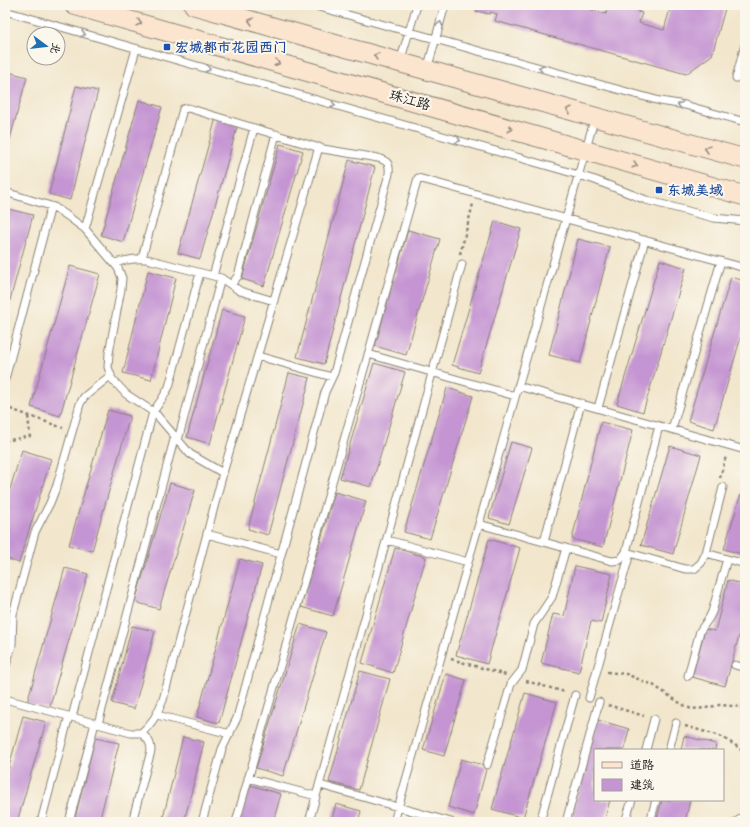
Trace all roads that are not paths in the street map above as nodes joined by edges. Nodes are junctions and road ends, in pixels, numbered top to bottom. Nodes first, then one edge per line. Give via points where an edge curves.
1 (74, 5) edge
2 (194, 5) edge
3 (312, 5) edge
4 (416, 5) edge
5 (445, 5) edge
6 (5, 11) edge
7 (409, 32) junction
8 (436, 39) junction
9 (745, 45) edge
10 (136, 49) junction
11 (400, 63) junction
12 (427, 70) junction
13 (736, 78) dead end
14 (595, 117) junction
15 (745, 122) edge
16 (254, 128) junction
17 (276, 134) junction
18 (319, 148) junction
19 (585, 150) junction
20 (745, 159) edge
21 (578, 175) junction
22 (5, 192) edge
23 (745, 196) edge
24 (51, 206) junction
25 (566, 219) junction
26 (745, 221) edge
27 (85, 229) junction
28 (645, 240) junction
29 (142, 258) junction
30 (722, 261) junction
31 (114, 263) junction
32 (462, 264) road end
33 (745, 268) edge
34 (200, 273) junction
35 (213, 276) junction
36 (221, 278) junction
37 (231, 285) junction
38 (274, 301) junction
39 (368, 354) junction
40 (258, 356) junction
41 (432, 373) junction
42 (111, 375) junction
43 (332, 377) junction
44 (5, 379) edge
45 (518, 386) junction
46 (515, 396) junction
47 (581, 404) junction
48 (598, 408) junction
49 (153, 412) junction
50 (659, 426) junction
51 (672, 429) junction
52 (176, 438) junction
53 (745, 450) edge
54 (223, 473) junction
55 (723, 487) road end
56 (479, 524) junction
57 (207, 534) junction
58 (387, 540) junction
59 (544, 542) junction
60 (566, 548) junction
61 (628, 553) junction
62 (706, 553) junction
63 (281, 554) junction
64 (728, 559) junction
65 (468, 562) junction
66 (745, 564) edge
67 (735, 665) dead end
68 (745, 668) edge
69 (5, 669) edge
70 (688, 676) dead end
71 (575, 695) dead end
72 (589, 698) dead end
73 (5, 699) edge
74 (599, 702) dead end
75 (157, 715) junction
76 (71, 717) junction
77 (654, 719) dead end
78 (97, 723) junction
79 (676, 723) dead end
80 (141, 733) junction
81 (230, 734) junction
82 (646, 749) edge
83 (669, 749) edge
84 (487, 764) dead end
85 (248, 778) junction
86 (320, 784) junction
87 (316, 796) junction
88 (632, 801) edge
89 (656, 801) edge
90 (398, 807) junction
91 (745, 816) edge
92 (41, 822) edge
93 (69, 822) edge
94 (132, 822) edge
95 (202, 822) edge
96 (236, 822) edge
97 (309, 822) edge
98 (394, 822) edge
99 (451, 822) edge
100 (540, 822) edge
101 (566, 822) edge
102 (626, 822) edge
103 (650, 822) edge
104 (736, 822) edge

1 -> 19 street, 珠江路
11 -> 2 street
3 - 7 lane
4 - 7 lane
8 -> 5 lane
6 -> 10 lane
7 - 8 lane
7 - 11 lane
8 - 12 lane
15 -> 8 lane
9 - 13 lane
10 -> 21 lane
10 - 27 lane
11 - 12 street
14 -> 12 street
14 - 19 lane
20 -> 14 street
16 - 17 lane
16 - 29 lane via 188,108 183,109
16 - 35 lane
17 - 18 lane
17 - 37 lane via 238,276
18 - 38 lane
18 - 43 lane via 385,160 390,169
19 - 21 lane
19 -> 23 street, 珠江路
21 - 25 lane
21 - 26 lane via 646,200 714,218
22 - 24 lane
24 - 27 lane
24 - 44 lane
25 - 28 lane
25 - 39 lane via 418,178
25 - 45 lane
27 - 31 lane
28 - 30 lane
28 - 48 lane
29 - 31 lane
29 - 34 lane
30 - 33 lane
30 - 51 lane
31 - 42 lane via 122,278 108,353
32 - 41 lane
34 - 35 lane
34 - 49 lane via 169,387
35 - 36 lane
36 - 37 lane
36 - 52 lane
37 - 38 lane via 240,291
38 - 40 lane
39 - 41 lane
39 - 85 lane
40 - 43 lane
40 - 54 lane
41 - 46 lane
41 - 58 lane
42 - 49 lane via 126,394
42 - 69 lane via 84,397 80,404 57,485 35,532 13,614 12,645
43 - 63 lane via 325,392
45 - 46 lane
45 - 47 lane
46 - 56 lane
47 - 48 lane
47 - 59 lane
48 - 50 lane
49 - 52 lane
49 - 76 lane
50 - 51 lane
50 - 61 lane
51 - 53 lane
52 - 54 lane via 190,454
52 - 78 lane
54 - 57 lane
55 - 62 lane
56 - 59 lane
56 - 65 lane
57 - 63 lane
57 - 75 lane
58 - 65 lane
58 - 86 lane
59 - 60 lane
60 - 61 lane via 612,561 620,560
60 - 84 lane via 552,597 534,624 522,670 510,684
61 - 62 lane via 694,569
61 - 72 lane
62 - 64 lane
63 - 81 lane via 237,718
64 - 66 lane
64 - 70 lane via 712,612 700,631
65 - 90 lane
67 - 68 lane
71 - 100 lane
73 - 76 lane
74 - 101 lane
75 - 80 lane via 150,726
75 - 81 lane
76 - 78 lane
76 - 92 lane
77 - 82 lane
78 - 80 lane via 131,733
78 - 93 lane
79 - 83 lane
80 - 94 lane via 149,740 151,751
81 - 95 lane via 222,750
85 - 87 lane
85 - 96 lane
86 - 87 lane
86 - 90 lane
87 - 97 lane
88 - 102 lane
89 - 103 lane
90 - 98 lane
90 - 99 lane
91 - 104 lane

